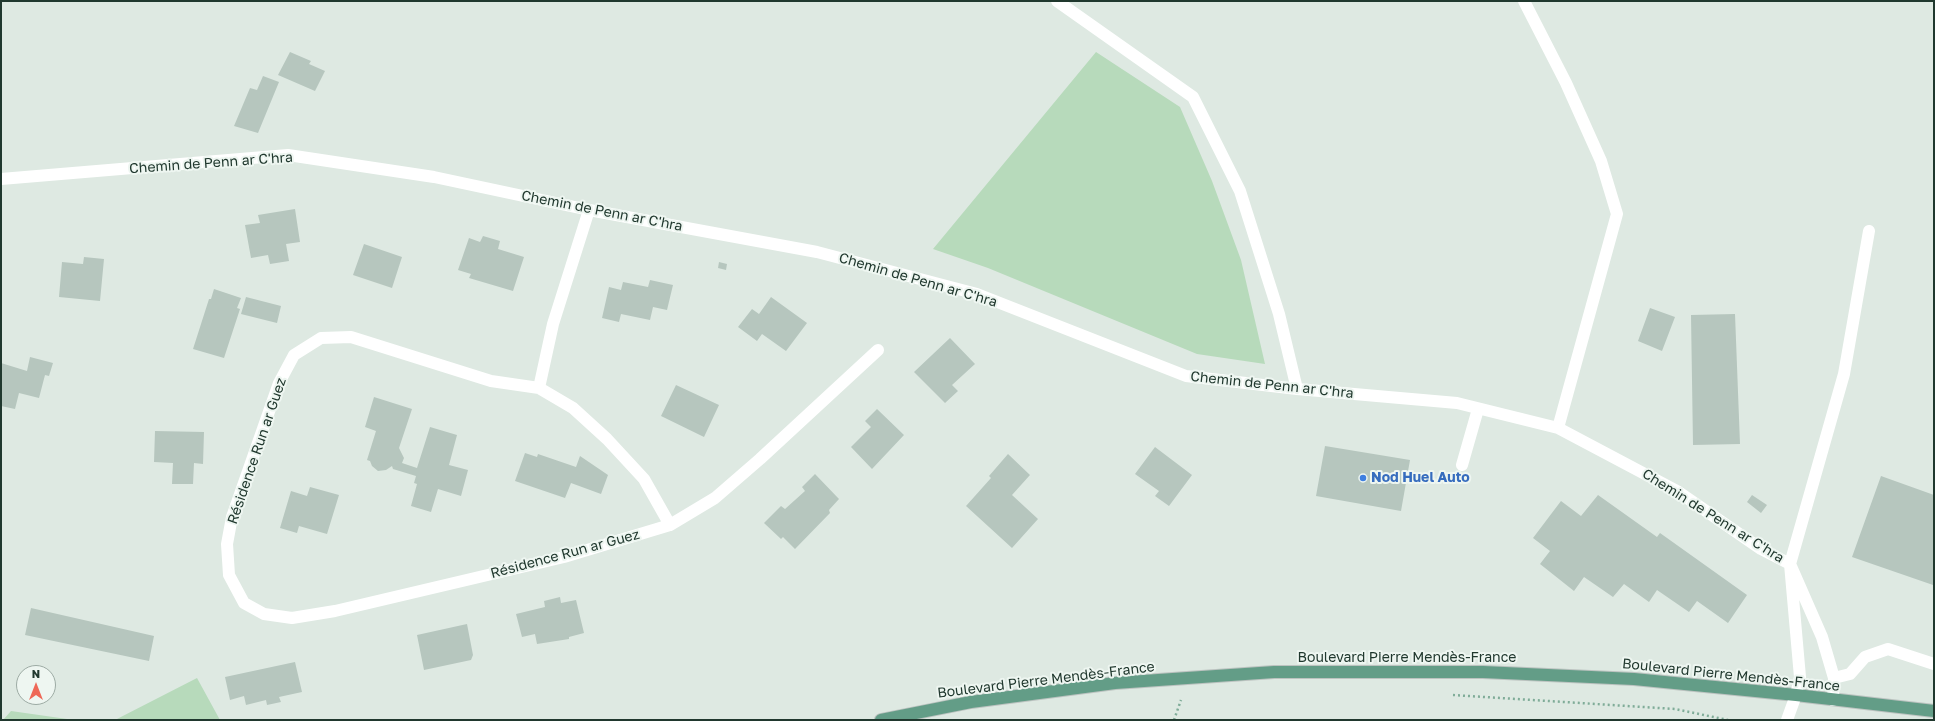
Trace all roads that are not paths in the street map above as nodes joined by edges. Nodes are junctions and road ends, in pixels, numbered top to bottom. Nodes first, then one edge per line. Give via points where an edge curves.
1 (1057, 1) edge
2 (1524, 1) edge
3 (1, 180) edge
4 (589, 210) junction
5 (1869, 231) dead end
6 (878, 350) dead end
7 (539, 388) junction
8 (1297, 389) junction
9 (1478, 408) junction
10 (1558, 428) junction
11 (1462, 465) dead end
12 (670, 525) junction
13 (1790, 564) junction
14 (1934, 664) edge
15 (1834, 678) junction
16 (1796, 695) junction
17 (1833, 700) junction
18 (1934, 711) edge
19 (881, 720) edge
20 (1787, 720) edge

1 - 8 street via 1193,97 1240,191 1279,314
2 - 10 street via 1566,83 1601,161 1617,214
3 - 4 street, Chemin de Penn ar C'hra via 288,155 434,178
4 - 7 street via 553,324
4 - 8 street, Chemin de Penn ar C'hra via 817,252 977,294 1186,376
5 - 13 street via 1844,374
6 - 12 street, Résidence Run ar Guez via 715,498
7 - 12 street, Résidence Run ar Guez via 574,408 607,439 644,479
7 - 12 street, Résidence Run ar Guez via 491,381 351,337 321,338 294,355 279,383 232,517 227,544 229,575 244,602 264,614 292,618 335,611 564,557
8 - 9 street, Chemin de Penn ar C'hra via 1457,403
9 - 10 street, Chemin de Penn ar C'hra
9 - 11 street
10 - 13 street, Chemin de Penn ar C'hra via 1677,491 1762,549
13 - 15 street, Chemin de Penn ar C'hra via 1822,637
13 - 16 street, Chemin de Penn ar C'hra via 1800,677
14 - 15 street via 1888,649 1865,657 1850,674
15 - 17 street, Chemin de Penn ar C'hra
16 - 17 main road, Boulevard Pierre Mendès-France
16 - 19 main road, Boulevard Pierre Mendès-France via 1634,679 1491,673 1274,672 1115,683 971,702
16 - 20 street, Chemin de Penn ar C'hra
17 - 18 main road, Boulevard Pierre Mendès-France

